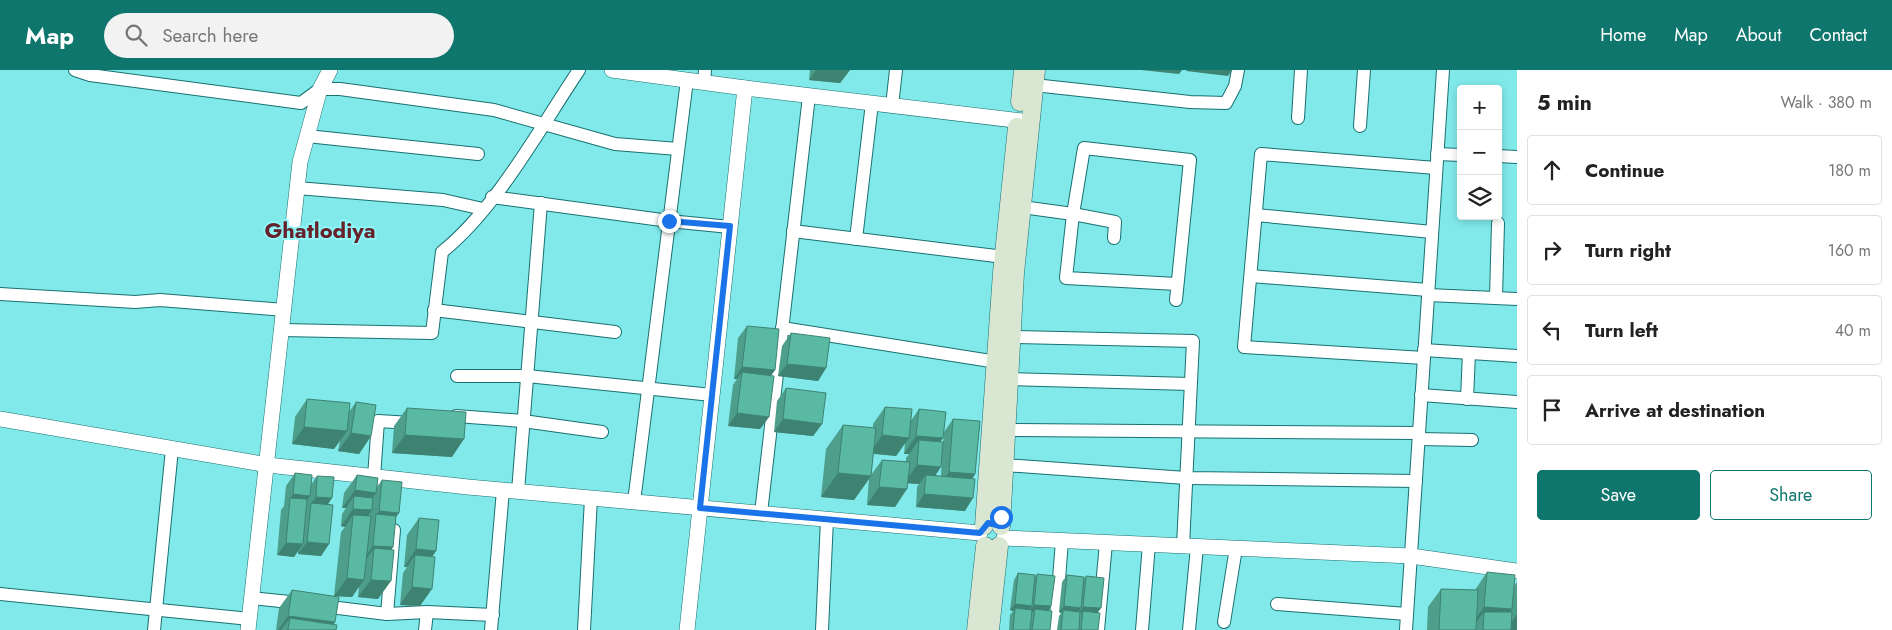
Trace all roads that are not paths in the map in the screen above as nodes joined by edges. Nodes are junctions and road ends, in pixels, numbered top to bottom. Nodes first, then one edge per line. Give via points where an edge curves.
1 (75, 70) edge
2 (330, 70) edge
3 (579, 70) edge
4 (612, 70) edge
5 (896, 70) edge
6 (1023, 70) edge
7 (1238, 70) edge
8 (1301, 70) edge
9 (1364, 70) edge
10 (1443, 70) edge
11 (705, 76) edge
12 (1035, 77) edge
13 (687, 80) junction
14 (745, 88) junction
15 (320, 89) junction
16 (809, 96) junction
17 (872, 103) junction
18 (892, 106) junction
19 (1298, 118) dead end
20 (1024, 121) junction
21 (543, 124) junction
22 (1360, 126) dead end
23 (307, 136) junction
24 (678, 149) junction
25 (478, 154) dead end
26 (1437, 154) junction
27 (1457, 155) edge
28 (1502, 156) edge
29 (1517, 157) edge
30 (1436, 168) junction
31 (297, 188) junction
32 (492, 197) junction
33 (541, 204) junction
34 (1022, 207) junction
35 (483, 209) junction
36 (1073, 214) junction
37 (1256, 215) junction
38 (669, 221) junction
39 (1498, 223) dead end
40 (730, 226) junction
41 (793, 231) junction
42 (1432, 232) junction
43 (1114, 238) dead end
44 (856, 239) junction
45 (1004, 257) junction
46 (1250, 276) junction
47 (1177, 284) junction
48 (1428, 292) junction
49 (0, 294) edge
50 (1496, 298) junction
51 (1517, 299) edge
52 (1176, 300) dead end
53 (284, 310) junction
54 (434, 310) junction
55 (531, 322) junction
56 (782, 328) junction
57 (282, 330) junction
58 (615, 332) dead end
59 (1012, 337) junction
60 (1469, 353) junction
61 (1424, 354) junction
62 (1517, 356) edge
63 (996, 362) junction
64 (457, 376) dead end
65 (527, 376) junction
66 (1009, 379) junction
67 (1190, 384) junction
68 (648, 387) junction
69 (712, 395) junction
70 (1421, 395) junction
71 (1467, 399) junction
72 (1517, 402) edge
73 (0, 419) edge
74 (523, 422) junction
75 (426, 424) edge
76 (446, 426) edge
77 (1006, 430) junction
78 (1188, 430) junction
79 (602, 432) dead end
80 (1419, 436) junction
81 (1472, 440) dead end
82 (172, 449) junction
83 (268, 465) junction
84 (1004, 465) junction
85 (374, 476) junction
86 (1186, 478) junction
87 (1416, 481) junction
88 (510, 490) junction
89 (591, 498) junction
90 (634, 502) junction
91 (700, 508) junction
92 (761, 513) junction
93 (396, 518) edge
94 (827, 519) junction
95 (992, 536) junction
96 (1062, 540) junction
97 (1106, 543) junction
98 (1149, 544) junction
99 (1190, 546) junction
100 (1236, 548) junction
101 (1411, 556) junction
102 (1517, 572) edge
103 (0, 594) edge
104 (252, 598) junction
105 (1277, 604) dead end
106 (157, 610) junction
107 (427, 612) junction
108 (387, 614) junction
109 (1407, 614) junction
110 (493, 615) junction
111 (1224, 622) dead end
112 (249, 624) edge
113 (154, 630) edge
114 (424, 630) edge
115 (491, 630) edge
116 (584, 630) edge
117 (686, 630) edge
118 (822, 630) edge
119 (976, 630) edge
120 (990, 630) edge
121 (1055, 630) edge
122 (1098, 630) edge
123 (1142, 630) edge
124 (1189, 630) edge
125 (1406, 630) edge

1 - 15 street via 90,75 301,103
2 - 15 street
3 - 21 street
4 - 13 street
5 - 18 street
6 - 20 main road
7 - 12 street via 1235,86 1226,103 1190,102
8 - 19 street
9 - 22 street
10 - 26 street
11 - 13 street
11 - 14 street
12 - 20 main road
13 - 24 street
14 - 16 street
14 - 40 street
15 - 21 street via 494,110
15 - 23 street
16 - 17 street
16 - 41 street
17 - 18 street
17 - 44 street
18 - 20 street
20 - 34 main road
20 - 45 main road
21 - 24 street via 615,144
21 - 32 street
23 - 25 street
23 - 31 street
24 - 38 street
26 - 27 street
26 - 30 street
28 - 29 street
30 - 37 street via 1261,154
30 - 42 street
31 - 35 street via 443,200
31 - 53 street
32 - 33 street
32 - 35 street
33 - 38 street
33 - 55 street
34 - 36 street
34 - 59 main road
35 - 54 street via 461,237 442,252
36 - 43 street via 1115,222
36 - 47 street via 1066,278
36 - 47 street via 1084,148 1190,160
37 - 42 street
37 - 46 street
38 - 40 street
38 - 68 street
39 - 50 street
40 - 69 street
41 - 44 street
41 - 56 street
42 - 48 street
44 - 45 street
45 - 63 main road
46 - 48 street
46 - 61 street via 1244,346
47 - 52 street
48 - 50 street
48 - 61 street
49 - 53 street via 136,302 160,300
50 - 51 street
53 - 57 street
54 - 55 street
54 - 57 street via 432,333
55 - 58 street
55 - 65 street
56 - 63 street
56 - 92 street
57 - 83 street
59 - 66 main road
59 - 67 street via 1192,341
60 - 61 street
60 - 62 street
60 - 71 street
61 - 70 street
63 - 95 main road
64 - 65 street
65 - 68 street
65 - 74 street
66 - 67 street
66 - 77 main road
67 - 78 street
68 - 69 street
68 - 90 street
69 - 91 street
70 - 71 street
70 - 80 street
71 - 72 street
73 - 82 street
74 - 76 street via 456,416 455,426
74 - 79 street
74 - 88 street
75 - 85 street via 378,421
77 - 78 street
77 - 84 main road
78 - 80 street
78 - 86 street
80 - 81 street
80 - 87 street
82 - 83 street
82 - 106 street
83 - 85 street
83 - 104 street
84 - 86 street
84 - 95 main road
85 - 88 street via 398,484
86 - 87 street
86 - 99 street
87 - 101 street
88 - 89 street
88 - 110 street
89 - 90 street
89 - 116 street
90 - 91 street
91 - 92 street
91 - 117 street
92 - 94 street
93 - 108 street
94 - 95 street
94 - 118 street
95 - 96 street
95 - 119 main road
95 - 120 main road
96 - 97 street
96 - 121 street
97 - 98 street
97 - 122 street
98 - 99 street
98 - 123 street
99 - 100 street
99 - 124 street
100 - 101 street
100 - 111 street
101 - 102 street
101 - 109 street
103 - 106 street
104 - 108 street
104 - 112 street
105 - 109 street
106 - 112 street
106 - 113 street
107 - 108 street
107 - 110 street
107 - 114 street
109 - 125 street
110 - 115 street

